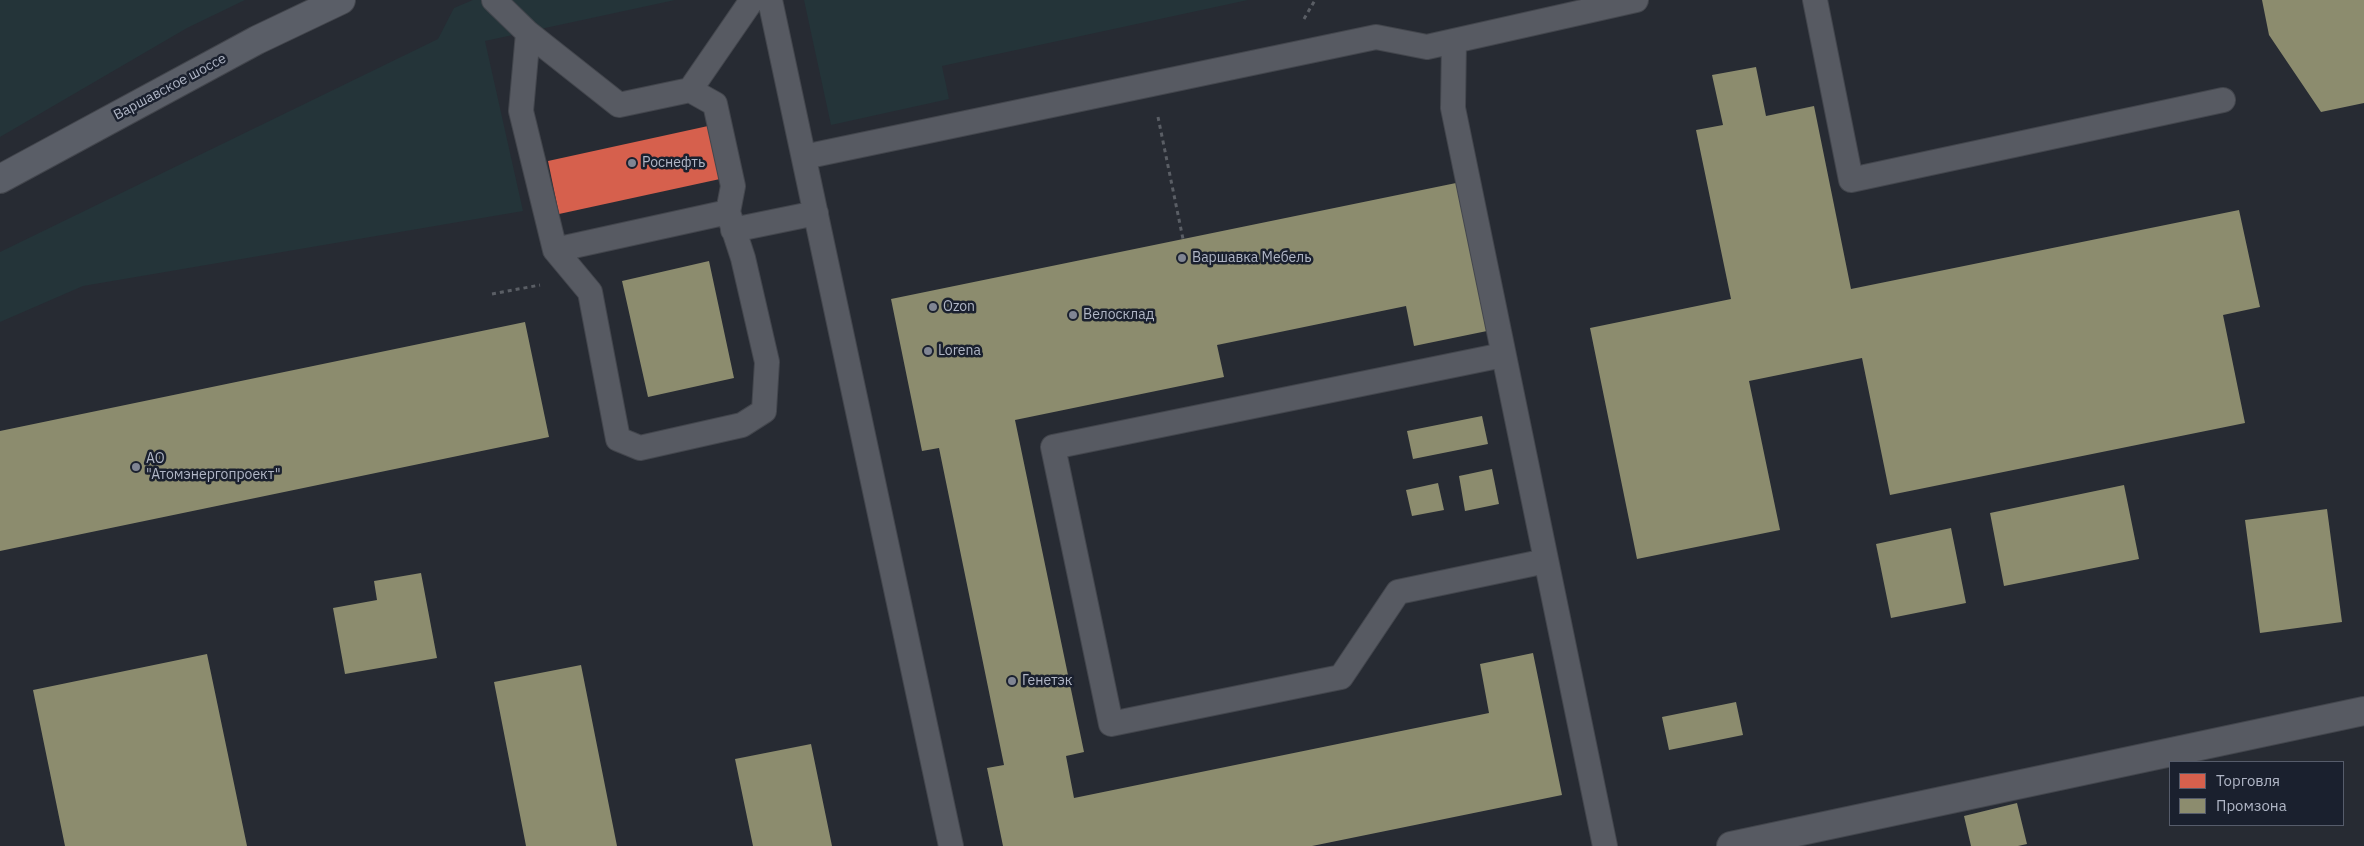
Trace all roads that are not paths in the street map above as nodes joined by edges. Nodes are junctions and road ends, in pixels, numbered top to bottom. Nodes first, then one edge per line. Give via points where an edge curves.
1 (341, 0) edge
2 (494, 0) edge
3 (752, 0) edge
4 (770, 0) edge
5 (1636, 0) edge
6 (1815, 0) edge
7 (528, 33) junction
8 (1454, 41) junction
9 (690, 90) junction
10 (2223, 100) dead end
11 (804, 157) junction
12 (0, 179) edge
13 (816, 213) junction
14 (731, 221) junction
15 (554, 250) junction
16 (1503, 355) junction
17 (1546, 561) junction
18 (2364, 711) edge
19 (951, 846) edge
20 (1605, 846) edge
21 (1733, 846) edge

1 - 12 main road, Варшавское шоссе via 257,40
2 - 7 lane
3 - 9 lane
4 - 11 lane
5 - 8 lane
6 - 10 lane via 1850,180
7 - 9 lane via 619,105
7 - 15 lane via 521,111
8 - 11 lane via 1427,47 1376,38
8 - 16 lane via 1453,108
9 - 14 lane via 715,104 733,186
11 - 13 lane
13 - 14 lane
13 - 19 lane
14 - 15 lane
14 - 15 lane via 767,362 764,411 742,425 640,448 618,439 590,292
16 - 17 lane
16 - 17 lane via 1053,447 1111,724 1342,677 1398,592
17 - 20 lane
18 - 21 street

